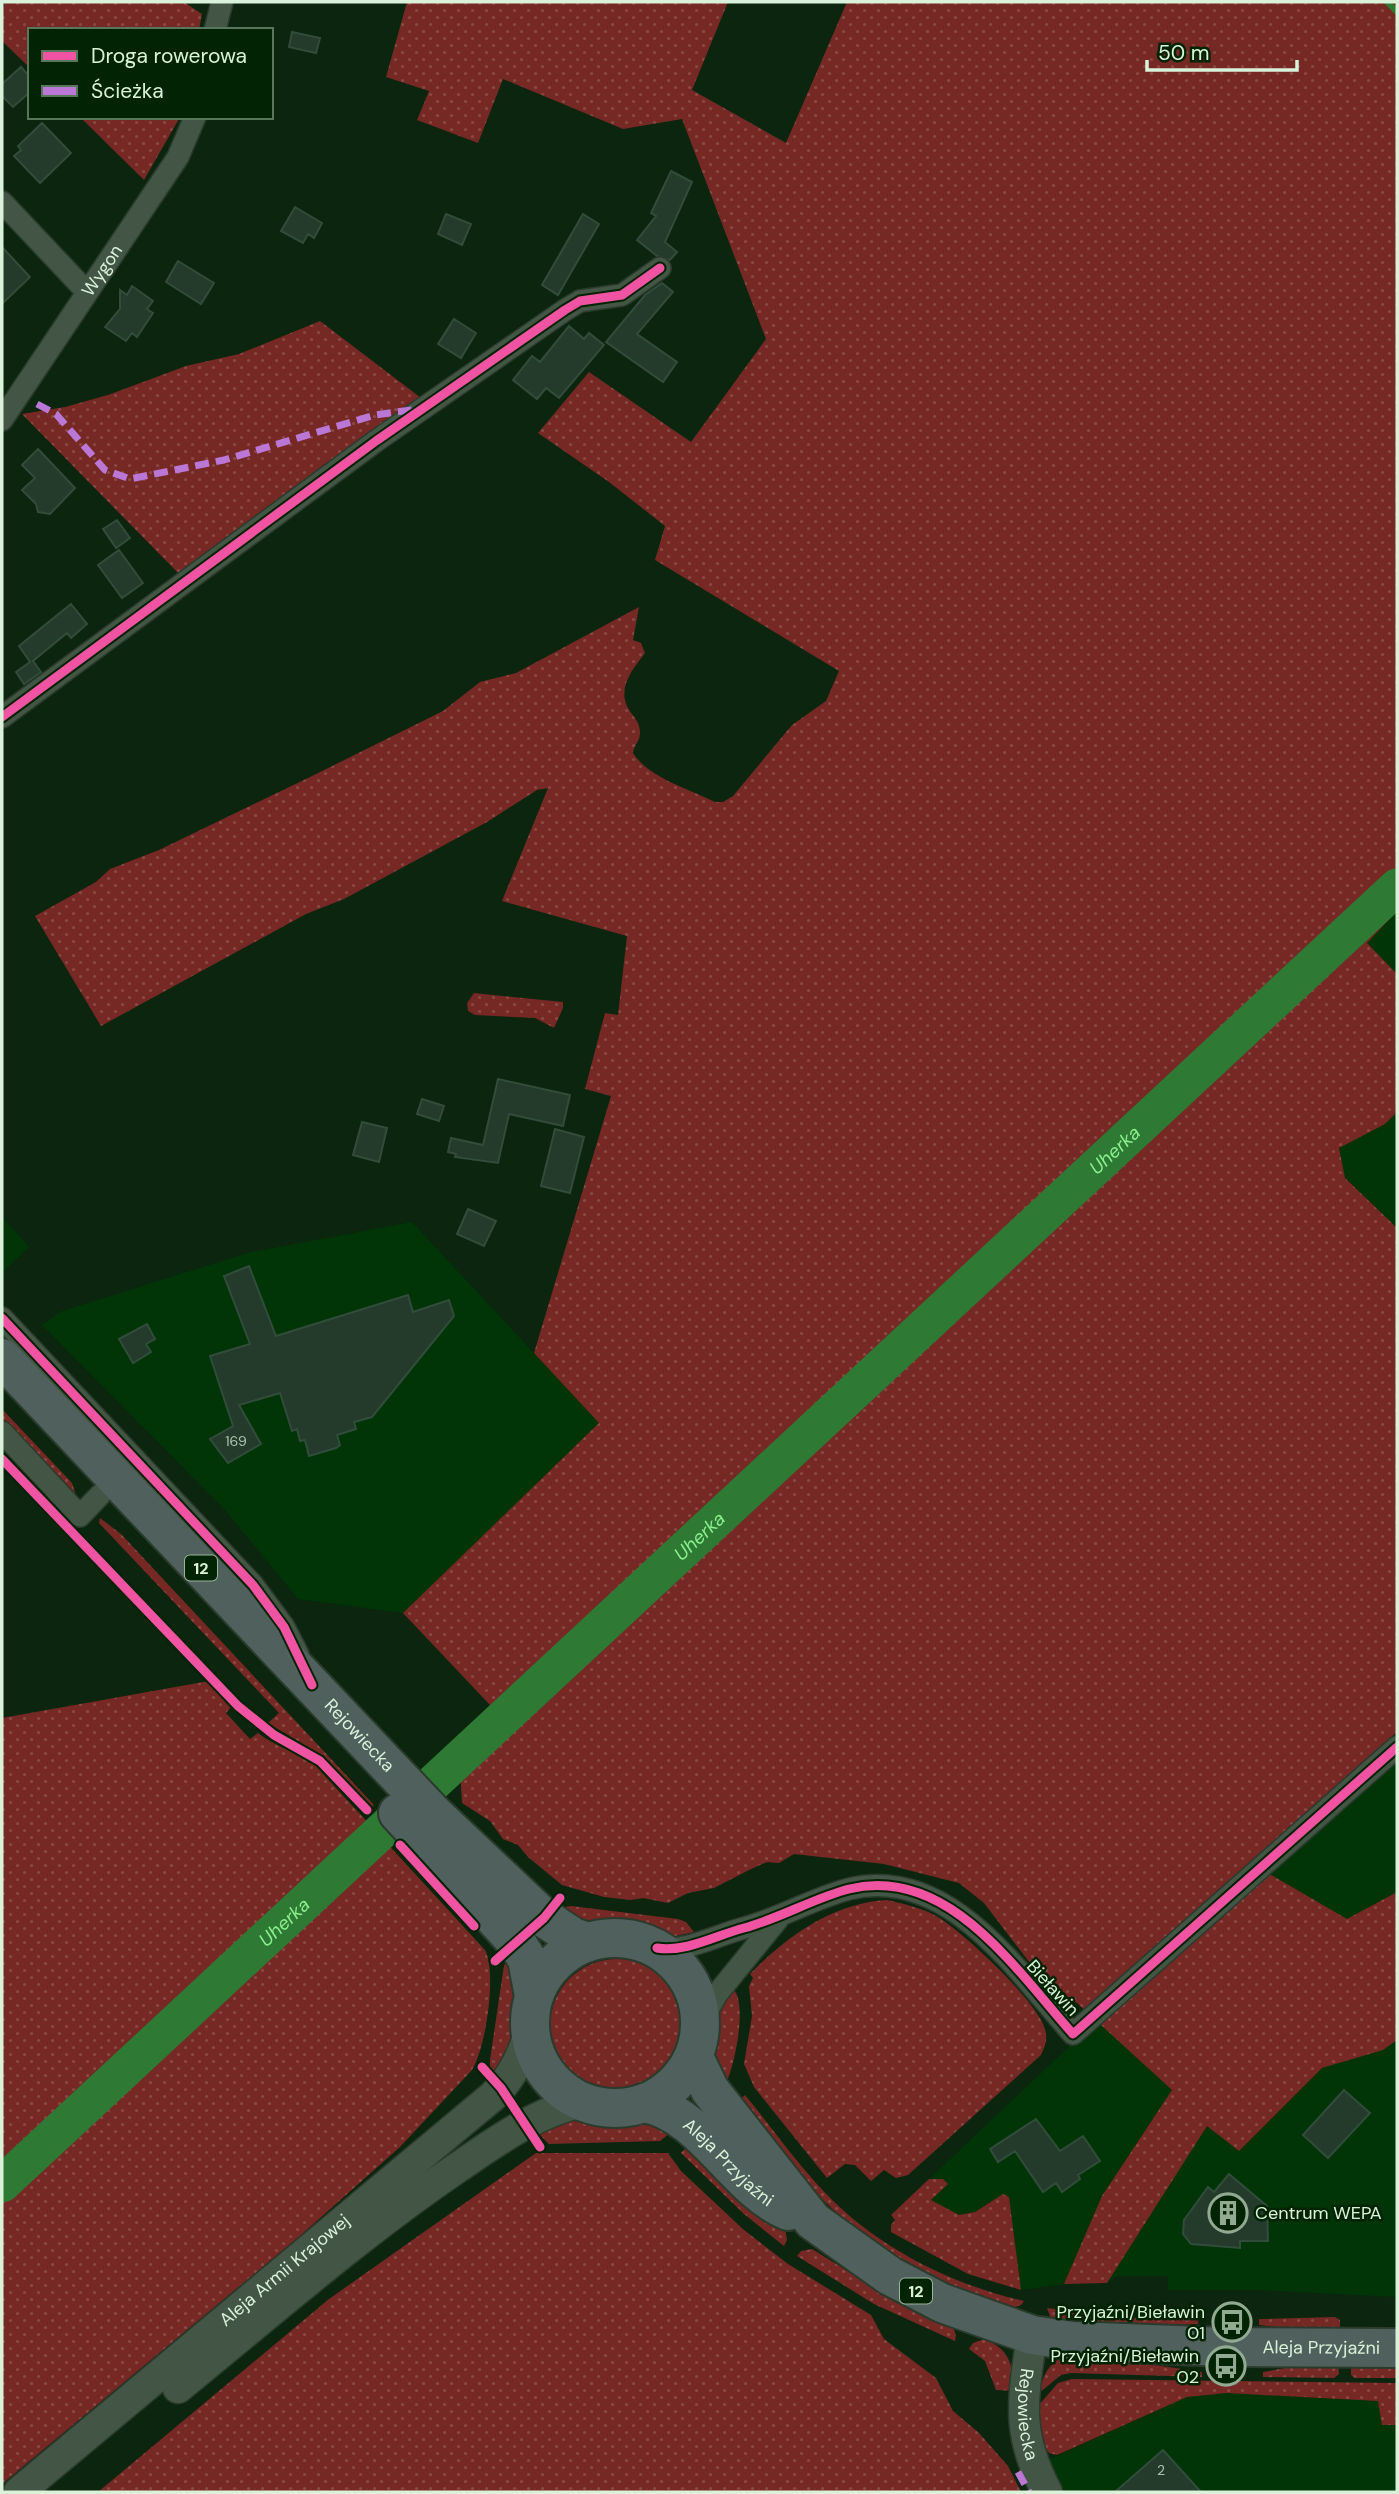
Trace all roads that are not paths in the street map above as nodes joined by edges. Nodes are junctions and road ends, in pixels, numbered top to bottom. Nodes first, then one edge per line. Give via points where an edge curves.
1 (222, 2) edge
2 (216, 28) edge
3 (194, 119) edge
4 (2, 202) edge
5 (660, 268) dead end
6 (87, 292) junction
7 (5, 406) edge
8 (2, 717) edge
9 (2, 1318) edge
10 (2, 1357) edge
11 (2, 1392) edge
12 (2, 1432) edge
13 (90, 1506) junction
14 (312, 1685) junction
15 (1397, 1747) edge
16 (392, 1788) junction
17 (425, 1823) junction
18 (778, 1919) junction
19 (588, 1942) junction
20 (657, 1948) junction
21 (532, 2013) junction
22 (698, 2039) junction
23 (583, 2102) junction
24 (644, 2104) junction
25 (813, 2221) junction
26 (325, 2254) junction
27 (1032, 2334) junction
28 (1397, 2348) edge
29 (19, 2492) edge
30 (50, 2492) edge
31 (1047, 2492) edge

1 - 2 street
3 - 6 street, Wygon via 178,157
4 - 6 street
5 - 8 street via 622,295 580,301 565,310 398,425
6 - 7 street, Wygon
9 - 14 street via 253,1585 284,1627
10 - 14 highway, Rejowiecka / 12
11 - 13 highway, Rejowiecka / 12
12 - 13 street
13 - 16 highway, Rejowiecka / 12
14 - 16 highway, Rejowiecka / 12
15 - 18 street, Bieławin via 1073,2034 976,1927 927,1896 894,1887 864,1886 838,1892
16 - 17 highway, Rejowiecka / 12
17 - 19 highway, Rejowiecka / 12 via 544,1918
17 - 21 highway, Rejowiecka / 12 via 517,1943 529,1967
18 - 20 street, Bieławin via 678,1949
18 - 22 street, Bieławin via 717,1994
19 - 20 highway, 12 via 623,1938
19 - 21 highway, 12 via 549,1968
20 - 22 highway, 12 via 684,1972 693,1987
21 - 23 highway, 12 via 541,2066 552,2081
21 - 26 main road, Aleja Armii Krajowej via 518,2062 501,2088
22 - 24 highway, 12 via 674,2085
22 - 25 highway, Aleja Przyjaźni / 12 via 710,2090
23 - 24 highway, 12 via 614,2109
23 - 26 main road, Aleja Armii Krajowej via 537,2118
24 - 25 highway, Aleja Przyjaźni / 12 via 669,2110 765,2198
25 - 27 highway, Aleja Przyjaźni / 12 via 852,2252 917,2291
26 - 29 main road, Aleja Armii Krajowej
26 - 30 main road, Aleja Armii Krajowej
27 - 28 highway, Aleja Przyjaźni / 12 via 1073,2341 1171,2345
27 - 31 main road, Rejowiecka via 1023,2398 1024,2434

